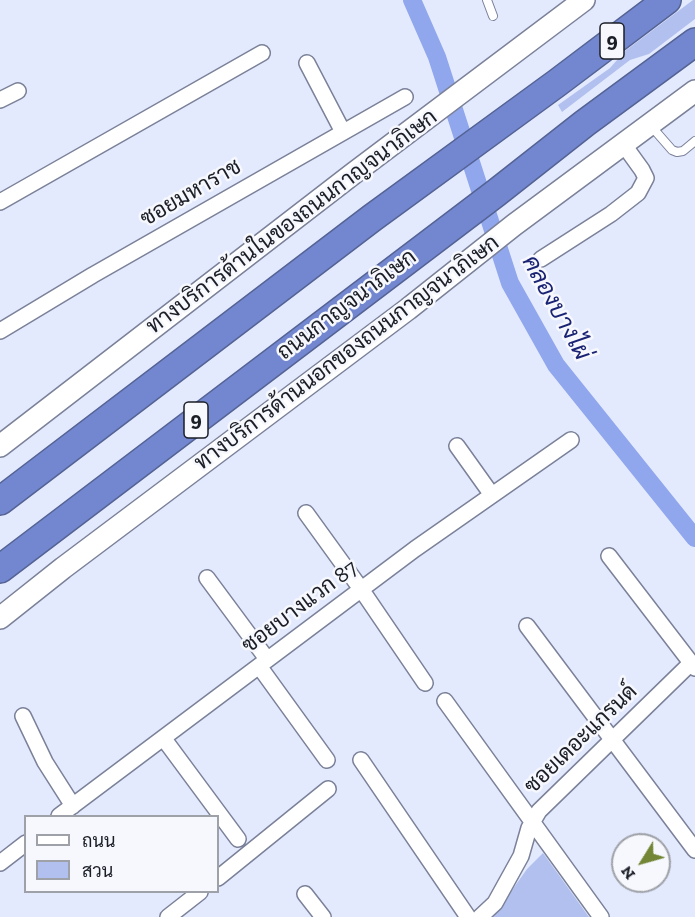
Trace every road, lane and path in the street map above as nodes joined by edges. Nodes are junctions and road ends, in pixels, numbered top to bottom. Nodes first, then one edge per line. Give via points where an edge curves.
1 (487, 0) edge
2 (584, 0) edge
3 (667, 0) edge
4 (494, 16) dead end
5 (695, 42) edge
6 (262, 54) dead end
7 (307, 63) dead end
8 (18, 91) dead end
9 (695, 91) edge
10 (405, 97) dead end
11 (0, 100) edge
12 (650, 125) junction
13 (343, 132) junction
14 (695, 141) edge
15 (624, 144) junction
16 (0, 202) edge
17 (541, 259) dead end
18 (0, 331) edge
19 (571, 440) dead end
20 (0, 446) edge
21 (457, 446) dead end
22 (492, 495) junction
23 (0, 501) edge
24 (306, 513) dead end
25 (609, 556) dead end
26 (0, 569) edge
27 (207, 578) dead end
28 (361, 589) junction
29 (0, 618) edge
30 (527, 626) dead end
31 (263, 663) junction
32 (693, 666) edge
33 (425, 683) dead end
34 (445, 701) dead end
35 (23, 716) dead end
36 (164, 739) junction
37 (612, 740) junction
38 (327, 760) dead end
39 (361, 760) dead end
40 (328, 789) dead end
41 (73, 806) junction
42 (60, 815) edge
43 (532, 822) junction
44 (238, 839) dead end
45 (24, 844) edge
46 (695, 850) edge
47 (2, 858) edge
48 (219, 877) edge
49 (198, 893) edge
50 (305, 894) dead end
51 (168, 917) edge
52 (323, 917) edge
53 (468, 917) edge
54 (480, 917) edge
55 (601, 917) edge

1 - 4 lane
2 - 20 main road, ทางบริการด้านในของถนนกาญจนาภิเษก
3 - 23 highway, 9
5 - 26 highway, ถนนกาญจนาภิเษก / 9
6 - 16 street
7 - 13 street
8 - 11 street
9 - 12 main road, ทางบริการด้านนอกของถนนกาญจนาภิเษก
10 - 13 street, ซอยมหาราช
12 - 14 lane via 676,152
12 - 15 main road, ทางบริการด้านนอกของถนนกาญจนาภิเษก
13 - 18 street, ซอยมหาราช
15 - 17 street via 646,178 638,193
15 - 29 main road, ทางบริการด้านนอกของถนนกาญจนาภิเษก
19 - 22 street, ซอยบางแวก 87
21 - 22 street
22 - 28 street, ซอยบางแวก 87
24 - 28 street
25 - 32 street
27 - 31 street
28 - 31 street, ซอยบางแวก 87
28 - 33 street
30 - 37 street
31 - 36 street, ซอยบางแวก 87
31 - 38 street
32 - 37 street, ซอยเดอะแกรนด์
34 - 43 street
35 - 41 street via 45,762
36 - 41 street, ซอยบางแวก 87
36 - 44 street
37 - 43 street, ซอยเดอะแกรนด์ via 538,811
37 - 46 street
39 - 53 street
40 - 48 street
41 - 42 street, ซอยบางแวก 87
43 - 54 street, ซอยเดอะแกรนด์ via 521,856 495,903
43 - 55 street
45 - 47 street
49 - 51 street
50 - 52 street

